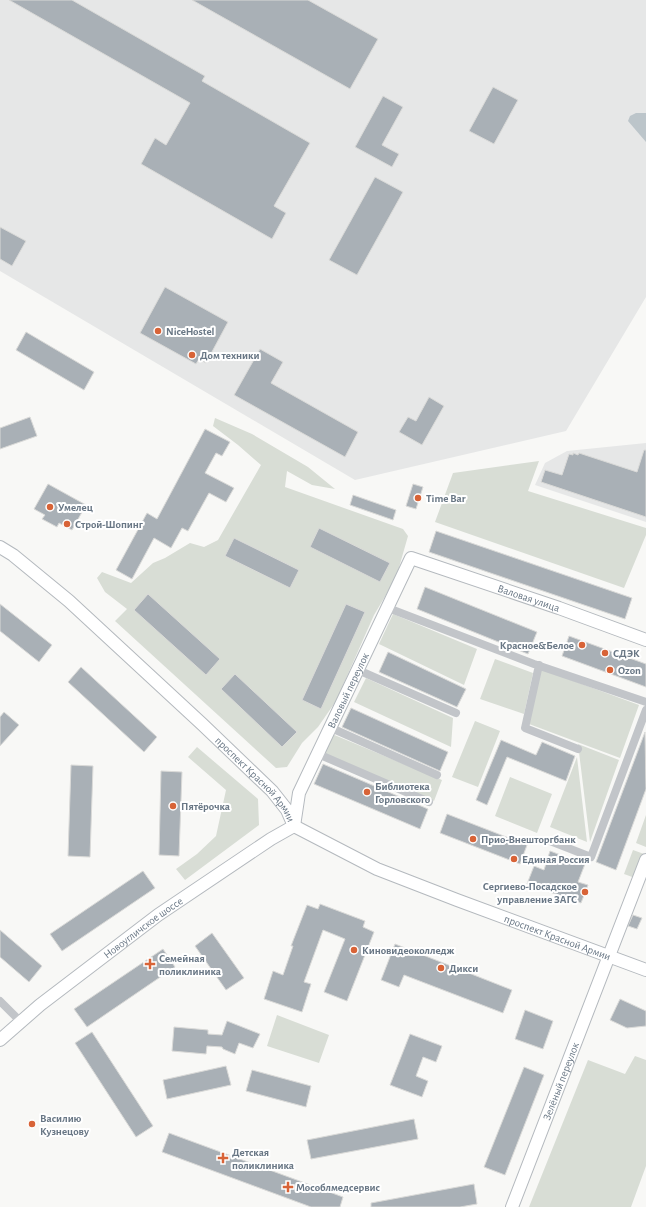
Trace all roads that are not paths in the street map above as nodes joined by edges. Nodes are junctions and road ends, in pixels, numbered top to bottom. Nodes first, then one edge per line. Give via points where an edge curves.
1 (0, 547) edge
2 (411, 558) joint
3 (388, 608) junction
4 (646, 640) edge
5 (539, 665) junction
6 (358, 670) junction
7 (646, 702) edge
8 (646, 710) edge
9 (456, 713) dead end
10 (330, 727) junction
11 (578, 749) dead end
12 (318, 754) junction
13 (437, 775) dead end
14 (429, 802) dead end
15 (294, 826) junction
16 (550, 841) dead end
17 (646, 860) edge
18 (609, 955) junction
19 (646, 970) edge
20 (0, 1001) edge
21 (20, 1021) junction
22 (0, 1040) edge
23 (512, 1207) edge

1 - 15 main road, проспект Красной Армии via 86,616 272,791 287,810
2 - 3 main road, Валовый переулок
2 - 4 main road, Валовая улица
3 - 5 street
3 - 6 main road, Валовый переулок
5 - 7 street
5 - 11 street via 525,728
6 - 9 street
6 - 10 main road, Валовый переулок
8 - 16 street via 591,857
10 - 12 main road, Валовый переулок
10 - 13 street
12 - 14 street
12 - 15 main road, Валовый переулок via 299,793
15 - 18 main road, проспект Красной Армии via 377,869
15 - 21 main road, Новоугличское шоссе via 158,914
17 - 18 main road, Зелёный переулок
18 - 19 main road, проспект Красной Армии
18 - 23 main road, Зелёный переулок
20 - 21 street
21 - 22 main road, Новоугличское шоссе

